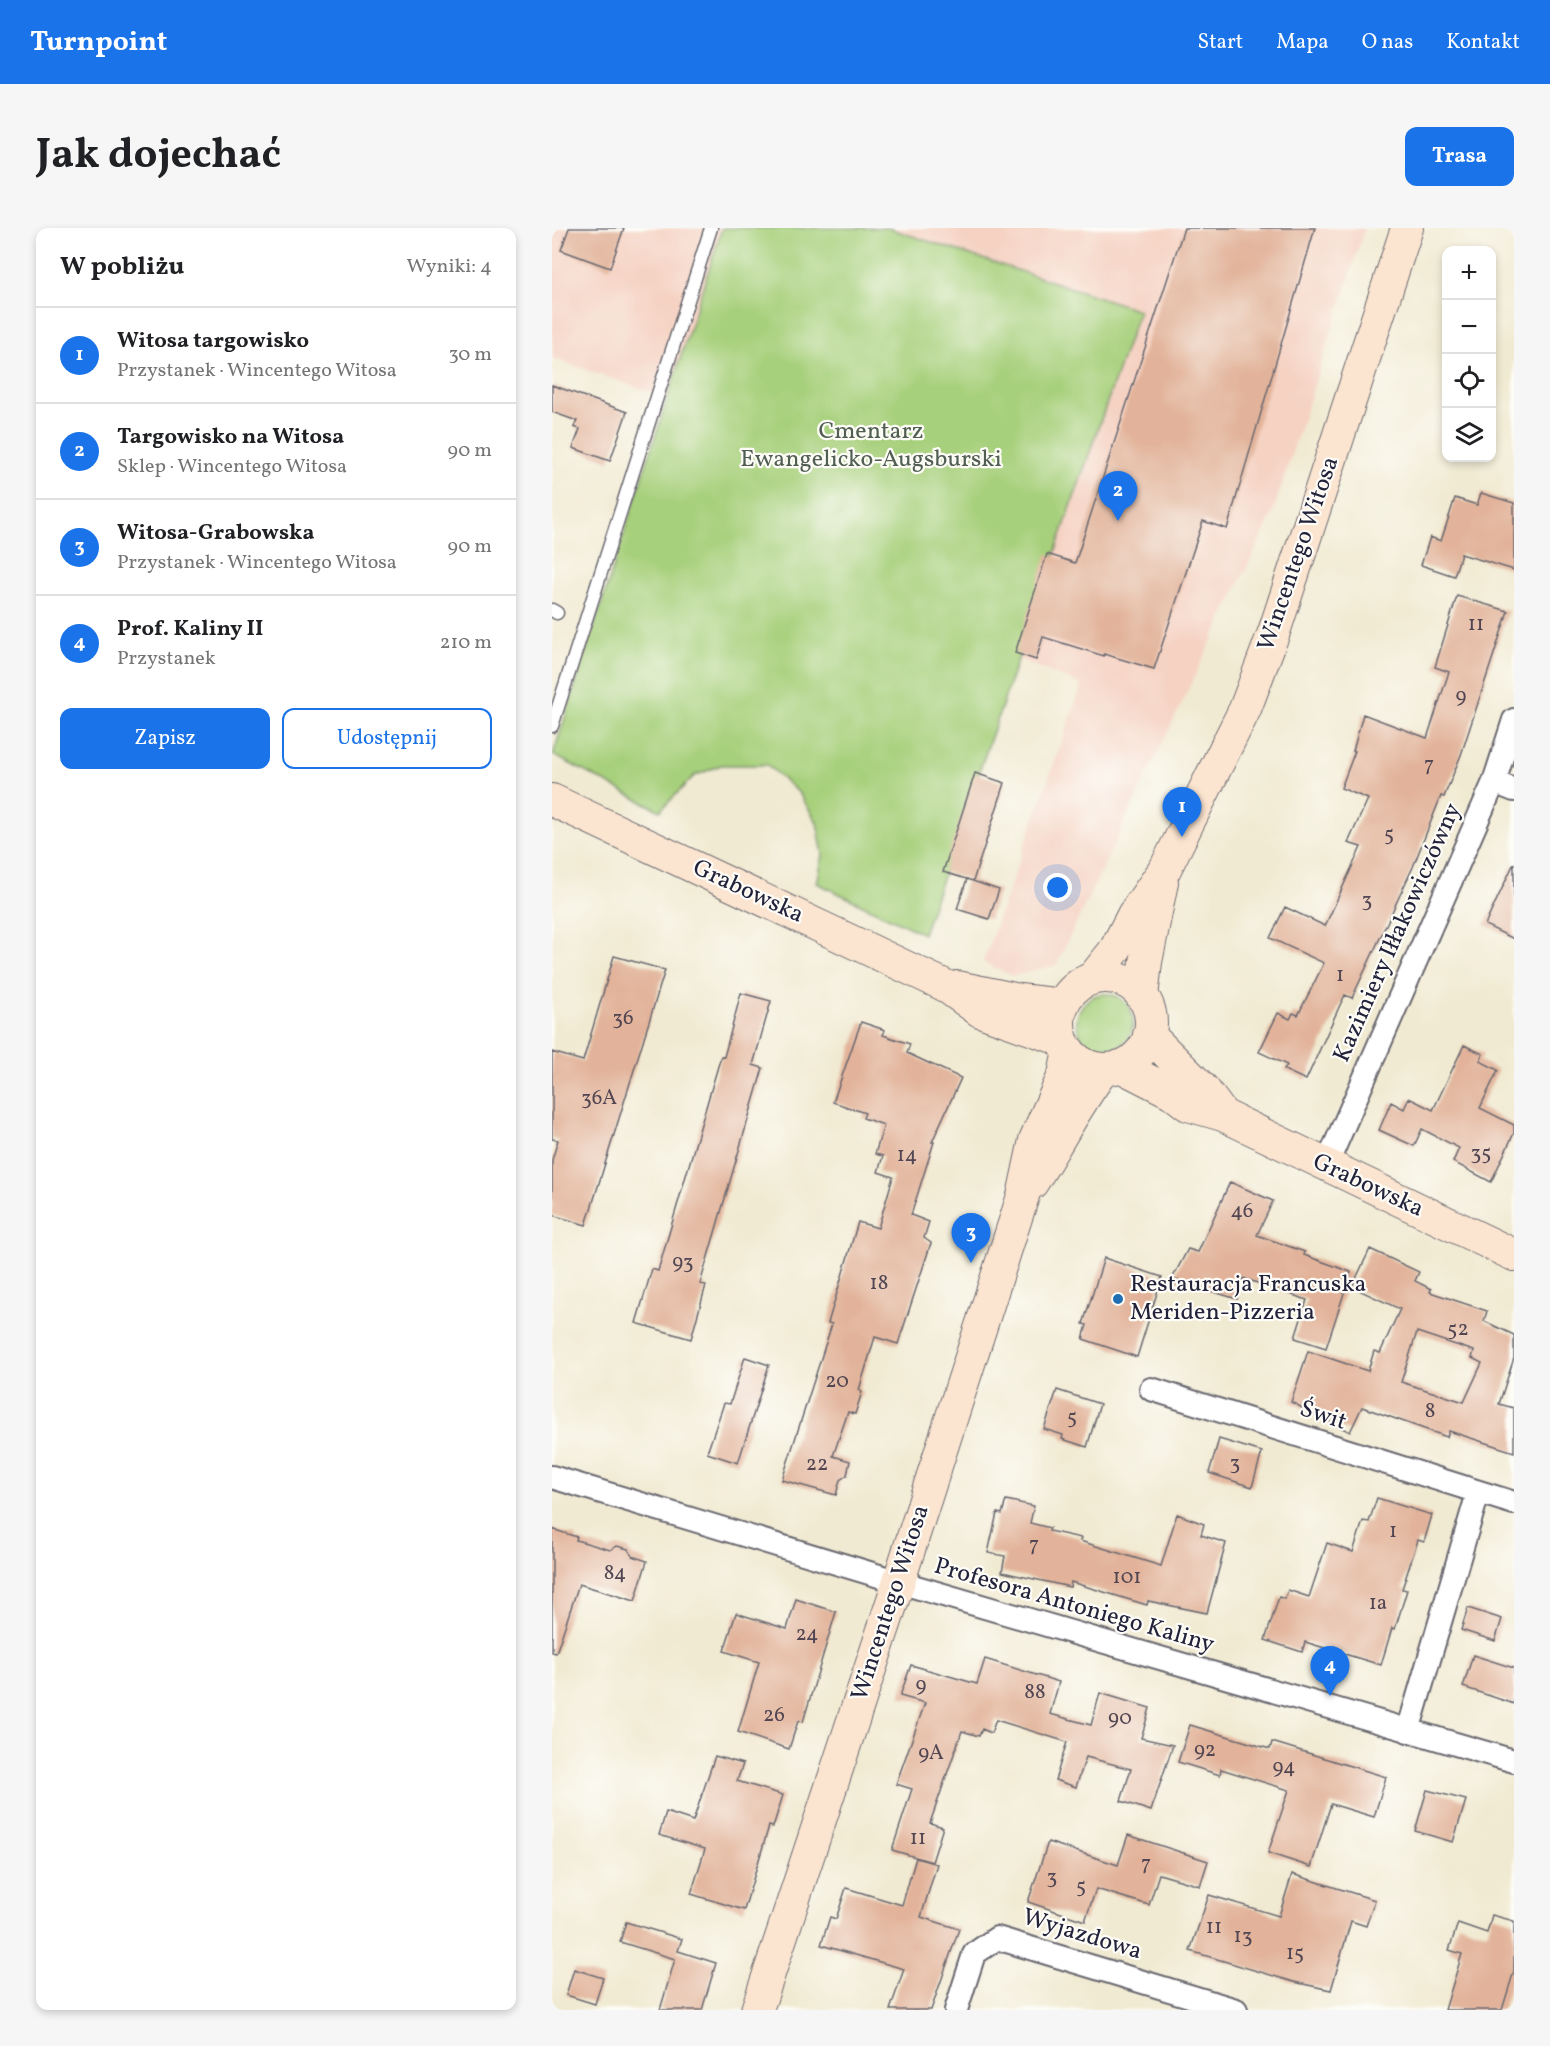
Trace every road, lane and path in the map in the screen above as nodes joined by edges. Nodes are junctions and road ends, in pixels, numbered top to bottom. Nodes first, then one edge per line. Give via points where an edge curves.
1 (711, 228) edge
2 (1407, 228) edge
3 (1514, 720) edge
4 (552, 726) edge
5 (1504, 786) edge
6 (552, 800) edge
7 (1165, 869) junction
8 (1092, 979) junction
9 (944, 984) junction
10 (1142, 997) junction
11 (1063, 1005) junction
12 (1149, 1035) junction
13 (1066, 1046) junction
14 (1112, 1067) junction
15 (1223, 1115) junction
16 (1326, 1166) junction
17 (1023, 1196) junction
18 (1514, 1255) edge
19 (1152, 1389) dead end
20 (552, 1477) edge
21 (1478, 1493) junction
22 (1514, 1503) edge
23 (899, 1582) junction
24 (1408, 1731) junction
25 (1514, 1761) edge
26 (757, 2010) edge
27 (956, 2010) edge
28 (1236, 2010) edge

1 - 4 lane
2 - 7 street, Wincentego Witosa via 1266,654 1245,709
3 - 5 street, Kazimiery Iłłakowiczówny
5 - 16 street, Kazimiery Iłłakowiczówny
6 - 9 street, Grabowska
7 - 8 street, Wincentego Witosa via 1133,915 1115,950
7 - 10 street, Wincentego Witosa
8 - 10 street via 1120,980
8 - 11 street via 1080,984
9 - 11 street, Grabowska
9 - 13 street, Grabowska via 980,1011
10 - 12 street via 1149,1015
11 - 13 street via 1059,1028
12 - 14 street via 1139,1054
12 - 15 street, Grabowska via 1204,1090
13 - 14 street via 1085,1064
13 - 17 street, Wincentego Witosa via 1064,1075 1035,1140
14 - 15 street, Grabowska via 1171,1092 1188,1105
14 - 17 street, Wincentego Witosa via 1083,1098
15 - 16 street, Grabowska
16 - 18 street, Grabowska
17 - 23 street, Wincentego Witosa
19 - 21 street, Świt
20 - 23 street, Profesora Antoniego Kaliny
21 - 22 street, Świt
21 - 24 street
23 - 24 street, Profesora Antoniego Kaliny
23 - 26 street, Wincentego Witosa
24 - 25 street, Profesora Antoniego Kaliny
27 - 28 street, Wyjazdowa via 974,1954 997,1938

